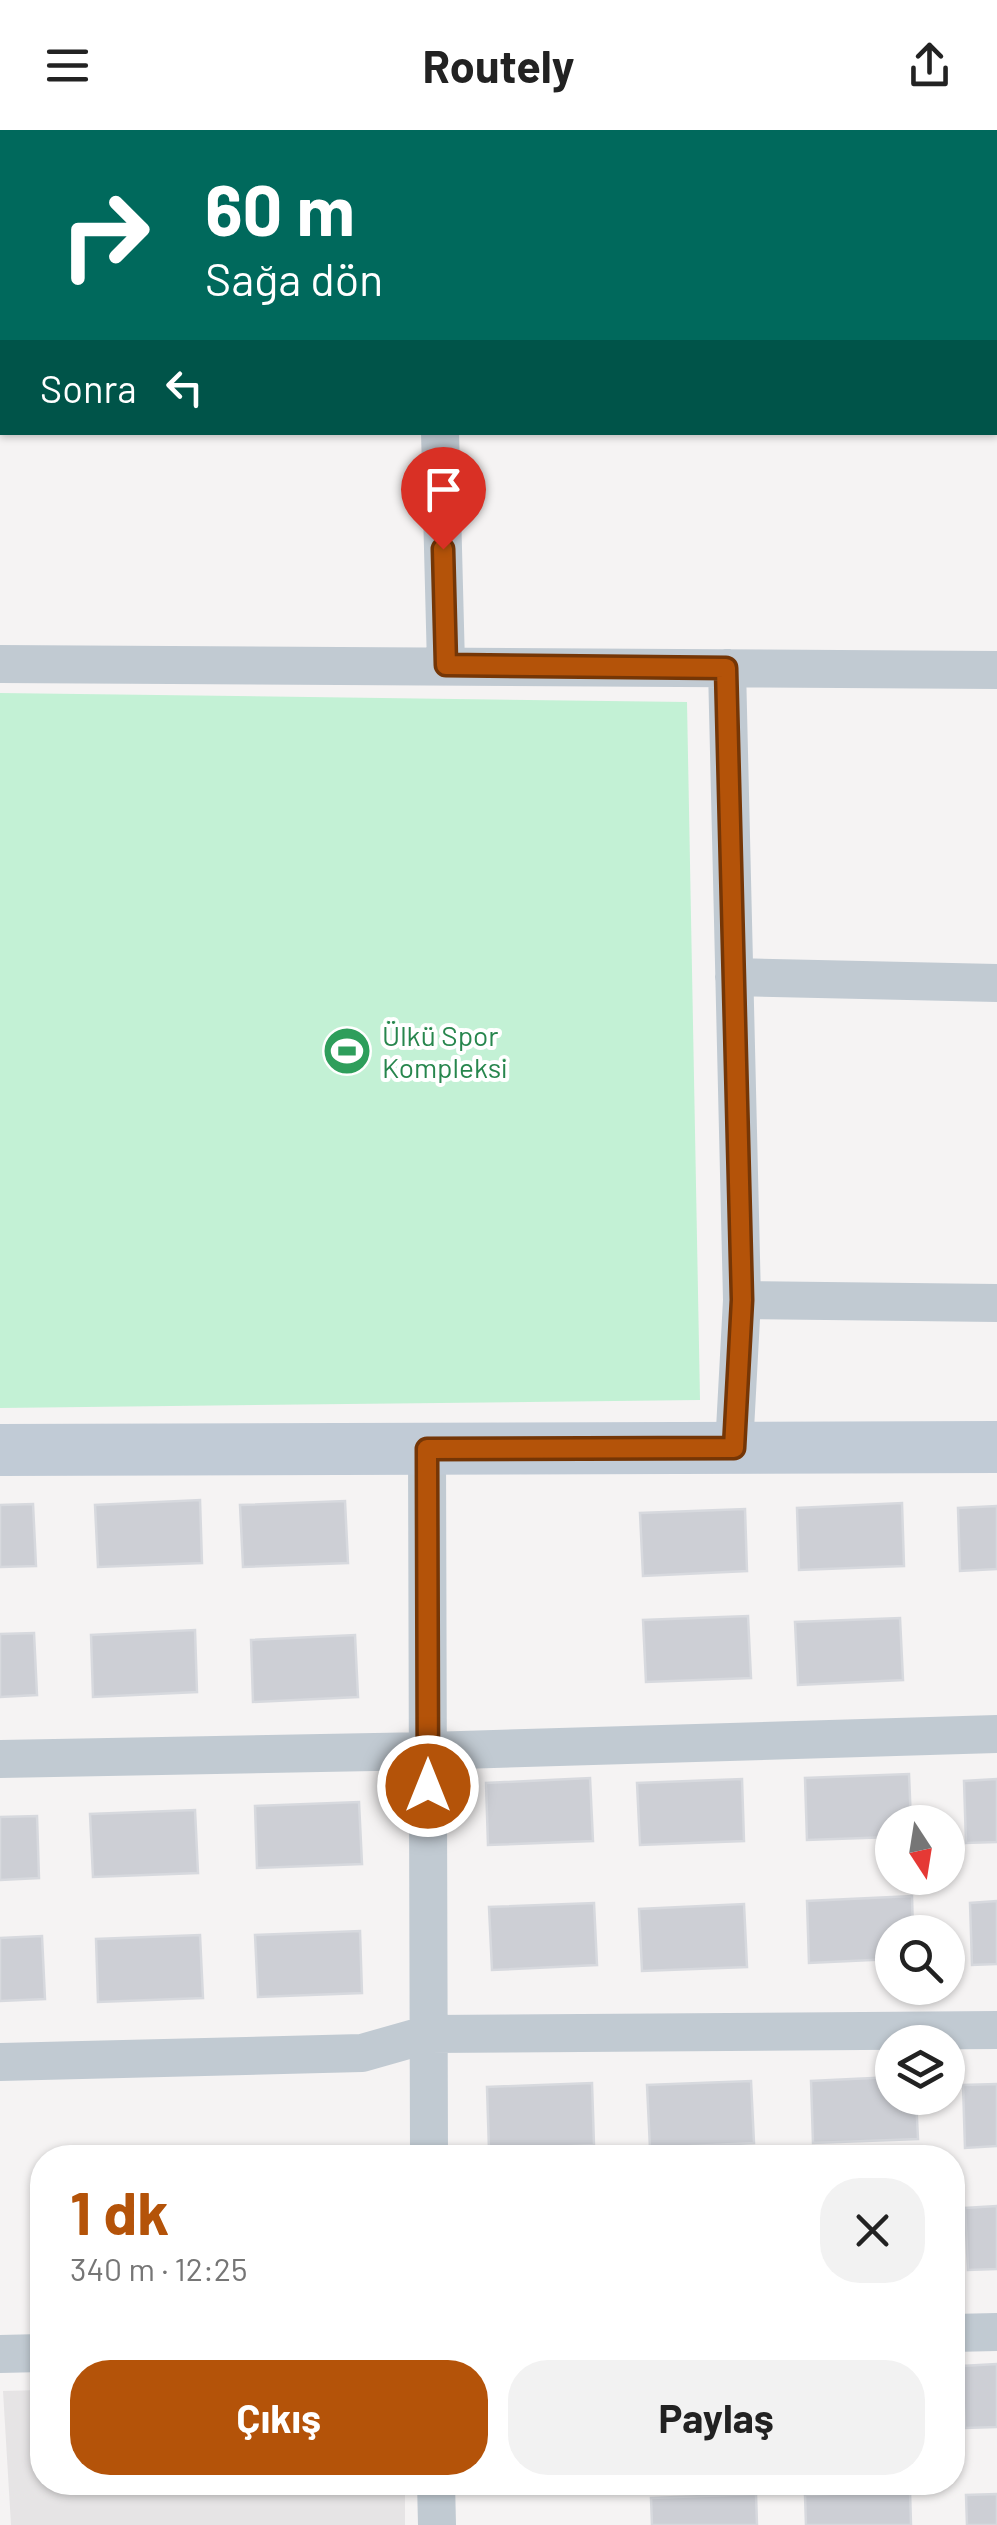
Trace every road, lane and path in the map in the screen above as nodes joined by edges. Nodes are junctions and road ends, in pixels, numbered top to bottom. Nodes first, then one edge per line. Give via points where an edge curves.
1 (440, 435) edge
2 (0, 664) edge
3 (446, 665) junction
4 (726, 668) junction
5 (997, 670) edge
6 (734, 977) junction
7 (997, 983) edge
8 (742, 1300) junction
9 (997, 1303) edge
10 (997, 1447) edge
11 (734, 1448) junction
12 (427, 1449) junction
13 (0, 1450) edge
14 (997, 1734) edge
15 (428, 1751) junction
16 (0, 1759) edge
17 (997, 2030) edge
18 (429, 2034) junction
19 (0, 2062) edge
20 (430, 2145) edge
21 (997, 2332) edge
22 (965, 2333) edge
23 (30, 2353) edge
24 (0, 2354) edge
25 (436, 2495) edge
26 (437, 2525) edge

1 - 3 street
2 - 3 street
3 - 4 street
4 - 5 street
4 - 6 street
6 - 7 street
6 - 8 street
8 - 9 street
8 - 11 street
10 - 11 street
11 - 12 street
12 - 13 street
12 - 15 street
14 - 15 street
15 - 16 street
15 - 18 street
17 - 18 street
18 - 19 street via 362,2054
18 - 20 street
21 - 22 street
23 - 24 street
25 - 26 street

